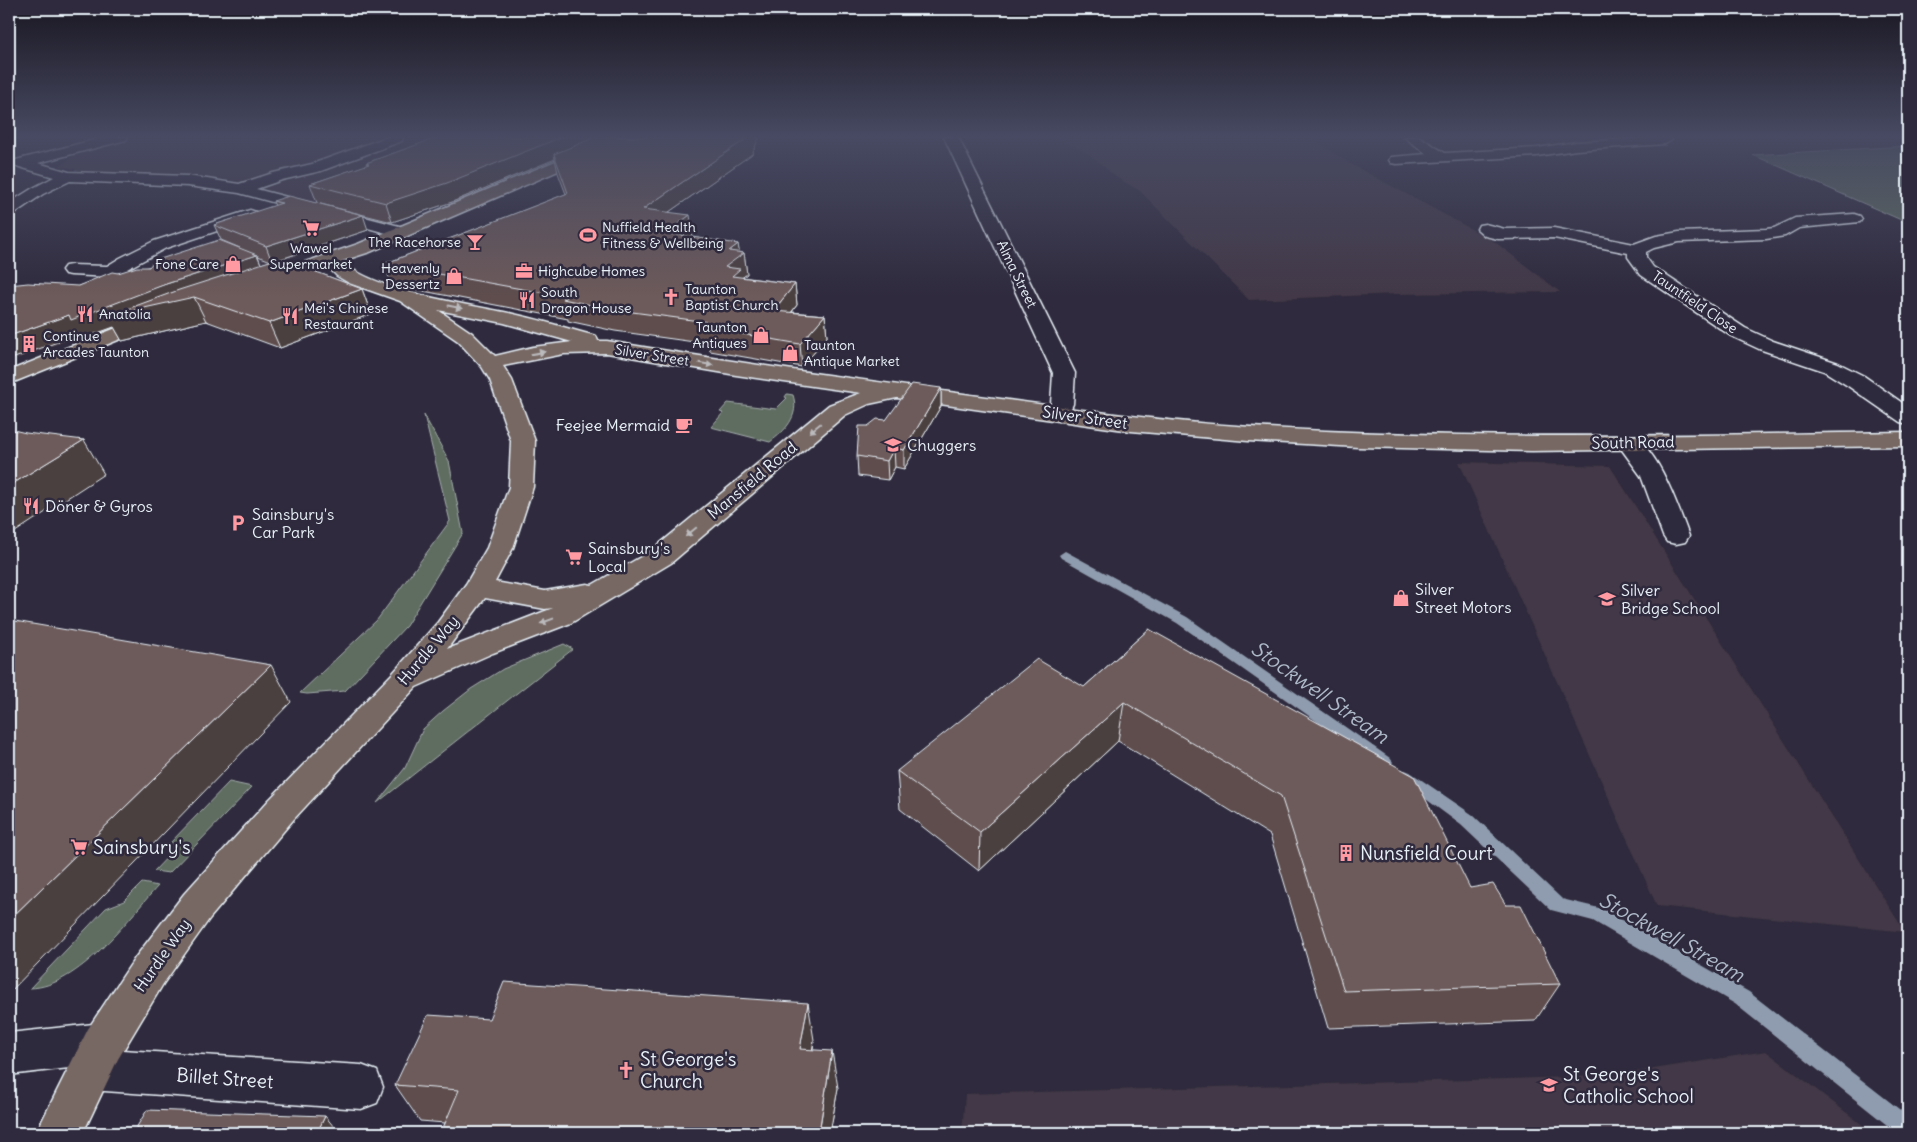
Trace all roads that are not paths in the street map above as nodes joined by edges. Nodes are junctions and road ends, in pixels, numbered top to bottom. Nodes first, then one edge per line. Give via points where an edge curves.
1 (39, 190) edge
2 (245, 190) edge
3 (499, 190) edge
4 (977, 190) edge
5 (289, 201) junction
6 (9, 210) edge
7 (1854, 219) dead end
8 (1485, 229) dead end
9 (401, 232) junction
10 (1637, 250) junction
11 (332, 261) junction
12 (71, 270) dead end
13 (111, 272) junction
14 (152, 279) edge
15 (257, 284) edge
16 (407, 297) junction
17 (166, 315) edge
18 (606, 348) junction
19 (490, 363) junction
20 (9, 378) edge
21 (814, 380) junction
22 (908, 392) junction
23 (837, 410) junction
24 (1058, 414) junction
25 (1908, 417) edge
26 (1908, 438) edge
27 (1358, 440) joint
28 (1629, 443) junction
29 (1676, 536) dead end
30 (478, 588) junction
31 (606, 590) junction
32 (404, 681) junction
33 (9, 1054) edge
34 (96, 1057) junction
35 (361, 1087) dead end
36 (59, 1133) edge

1 - 6 street
2 - 5 street
3 - 9 main road
4 - 24 street, Alma Street via 1064,373 1062,404
5 - 9 street
5 - 13 street via 151,248 127,259
7 - 10 street via 1795,223 1766,234 1670,238 1643,245
8 - 10 street via 1493,234 1560,234
9 - 11 main road
10 - 25 street, Tauntfield Close via 1637,257 1647,270 1738,332 1831,367
11 - 15 main road
11 - 16 main road, Hurdle Way via 355,278
12 - 13 street
13 - 14 street
16 -> 18 main road via 563,333
16 - 19 main road, Hurdle Way via 465,337
17 - 20 main road
19 -> 18 main road, Silver Street via 564,348
18 -> 21 main road, Silver Street
19 - 30 main road, Hurdle Way via 501,380 524,441 521,487 500,548
21 - 22 main road, Silver Street
21 - 23 main road via 830,391
22 - 23 main road, Mansfield Road via 863,400
22 - 24 main road, Silver Street
23 -> 31 main road, Mansfield Road via 662,557
24 - 27 main road, Silver Street via 1199,431
26 - 28 main road, South Road
27 - 28 main road, South Road
28 - 29 street via 1653,475
30 - 31 main road, Mansfield Road via 545,600
30 - 32 main road, Hurdle Way
31 -> 32 main road, Mansfield Road via 561,616 482,646
32 - 34 main road, Hurdle Way via 281,810 197,906 149,971
33 - 34 street, Billet Street
34 - 35 street, Billet Street
34 - 36 main road, Hurdle Way

